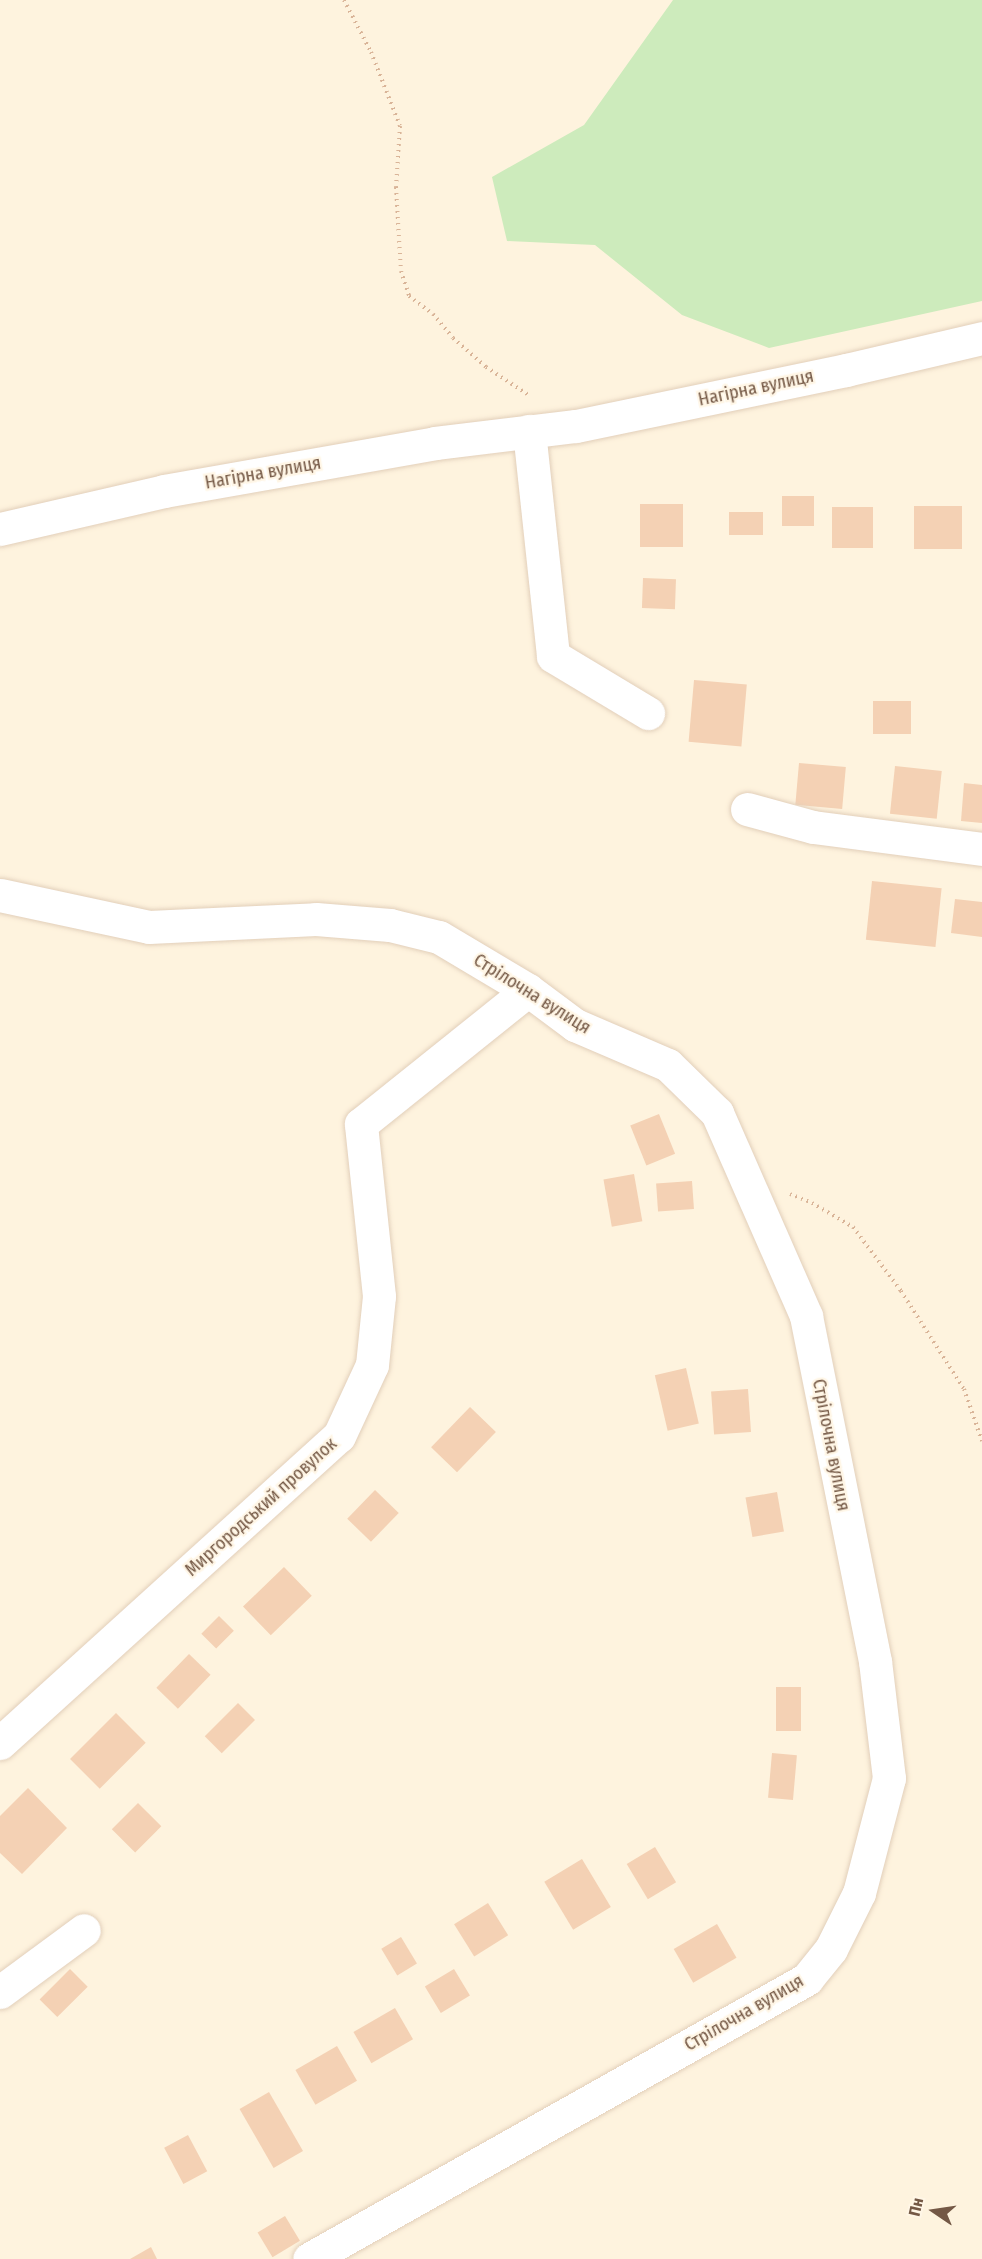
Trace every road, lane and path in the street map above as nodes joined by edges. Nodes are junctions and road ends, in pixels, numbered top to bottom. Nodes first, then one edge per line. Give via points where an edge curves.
1 (344, 0) edge
2 (982, 338) edge
3 (576, 426) junction
4 (529, 431) junction
5 (0, 529) edge
6 (648, 713) dead end
7 (747, 809) dead end
8 (982, 849) edge
9 (0, 895) edge
10 (528, 990) junction
11 (748, 1178) junction
12 (982, 1442) edge
13 (0, 1743) edge
14 (84, 1930) dead end
15 (0, 1992) edge
16 (309, 2259) edge

1 - 3 path via 371,52 400,126 396,187 401,271 409,296 433,314 486,367
2 - 3 street, Нагірна вулиця
3 - 4 street, Нагірна вулиця
4 - 5 street, Нагірна вулиця via 435,443 164,491
4 - 6 street via 553,657
7 - 8 street via 813,827
9 - 10 street, Стрілочна вулиця via 148,927 316,919 390,925 440,937
10 - 11 street, Стрілочна вулиця via 575,1025 668,1065 717,1113
10 - 13 street, Миргородський провулок via 361,1124 379,1296 372,1365 339,1436
11 - 12 path via 812,1203 853,1227 901,1291 964,1389
11 - 16 street, Стрілочна вулиця via 806,1316 875,1661 889,1778 859,1893 831,1948 807,1979
14 - 15 street

